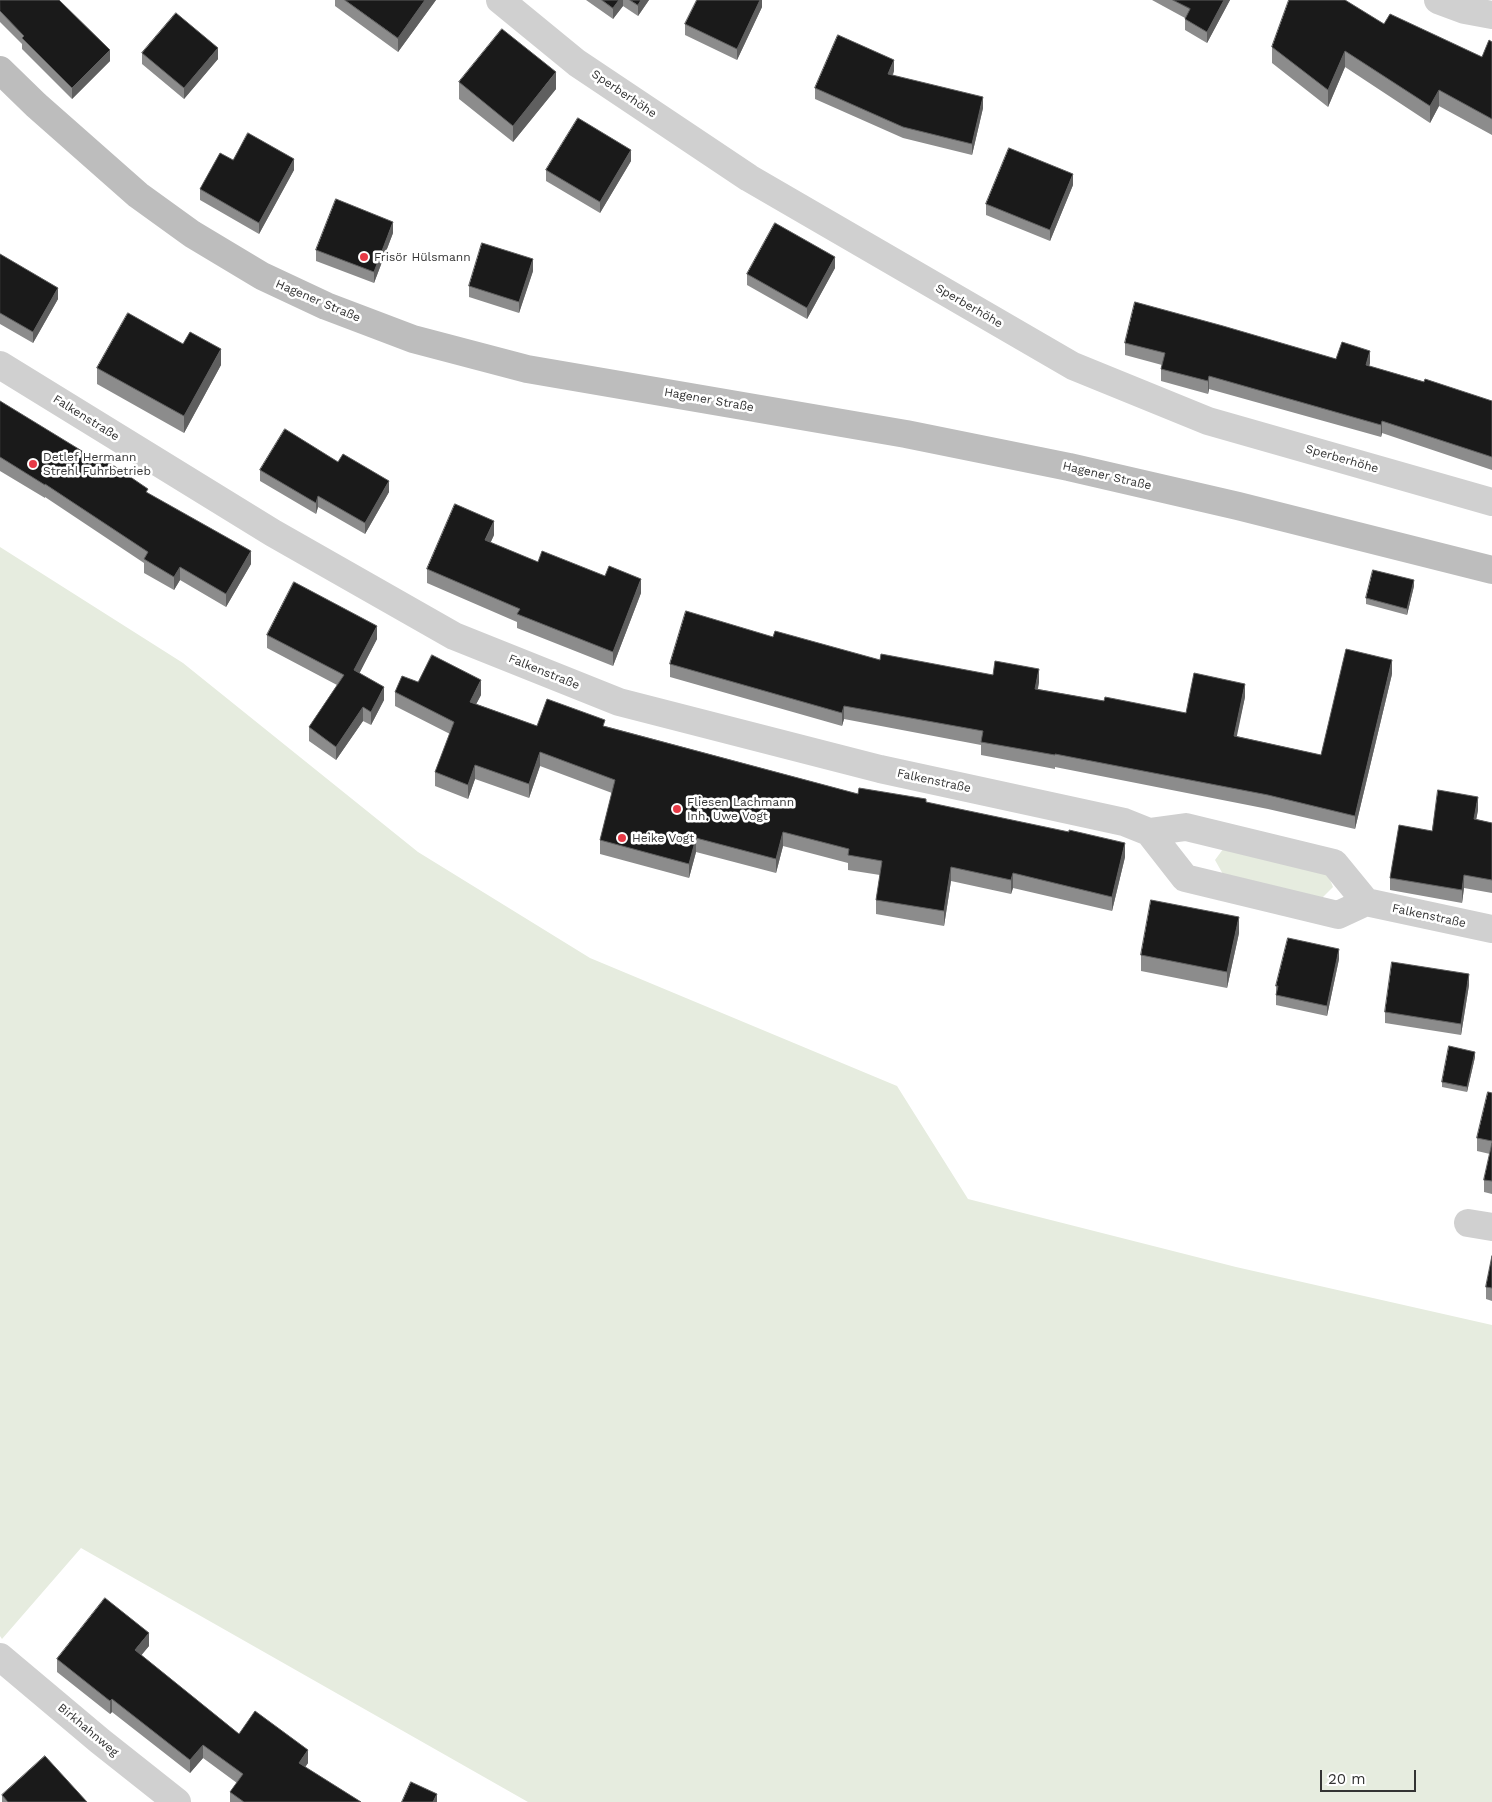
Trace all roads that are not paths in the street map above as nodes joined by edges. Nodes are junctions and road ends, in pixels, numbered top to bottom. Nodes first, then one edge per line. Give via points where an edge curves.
1 (500, 0) edge
2 (1438, 0) edge
3 (1492, 15) edge
4 (0, 70) edge
5 (0, 365) edge
6 (1492, 502) edge
7 (1492, 570) edge
8 (1149, 832) junction
9 (1366, 902) junction
10 (1492, 929) edge
11 (0, 1657) edge
12 (177, 1802) edge

1 - 6 street, Sperberhöhe via 577,63 749,178 1073,366 1208,421
2 - 3 street
4 - 7 main road, Hagener Straße via 138,196 192,234 262,276 326,306 413,340 527,369 906,434 1070,467
5 - 8 street, Falkenstraße via 273,533 463,640 619,702 880,770 1124,822
8 - 9 street, Falkenstraße via 1186,827 1334,863
8 - 9 street via 1185,878 1338,915
9 - 10 street, Falkenstraße
11 - 12 street, Birkhahnweg

